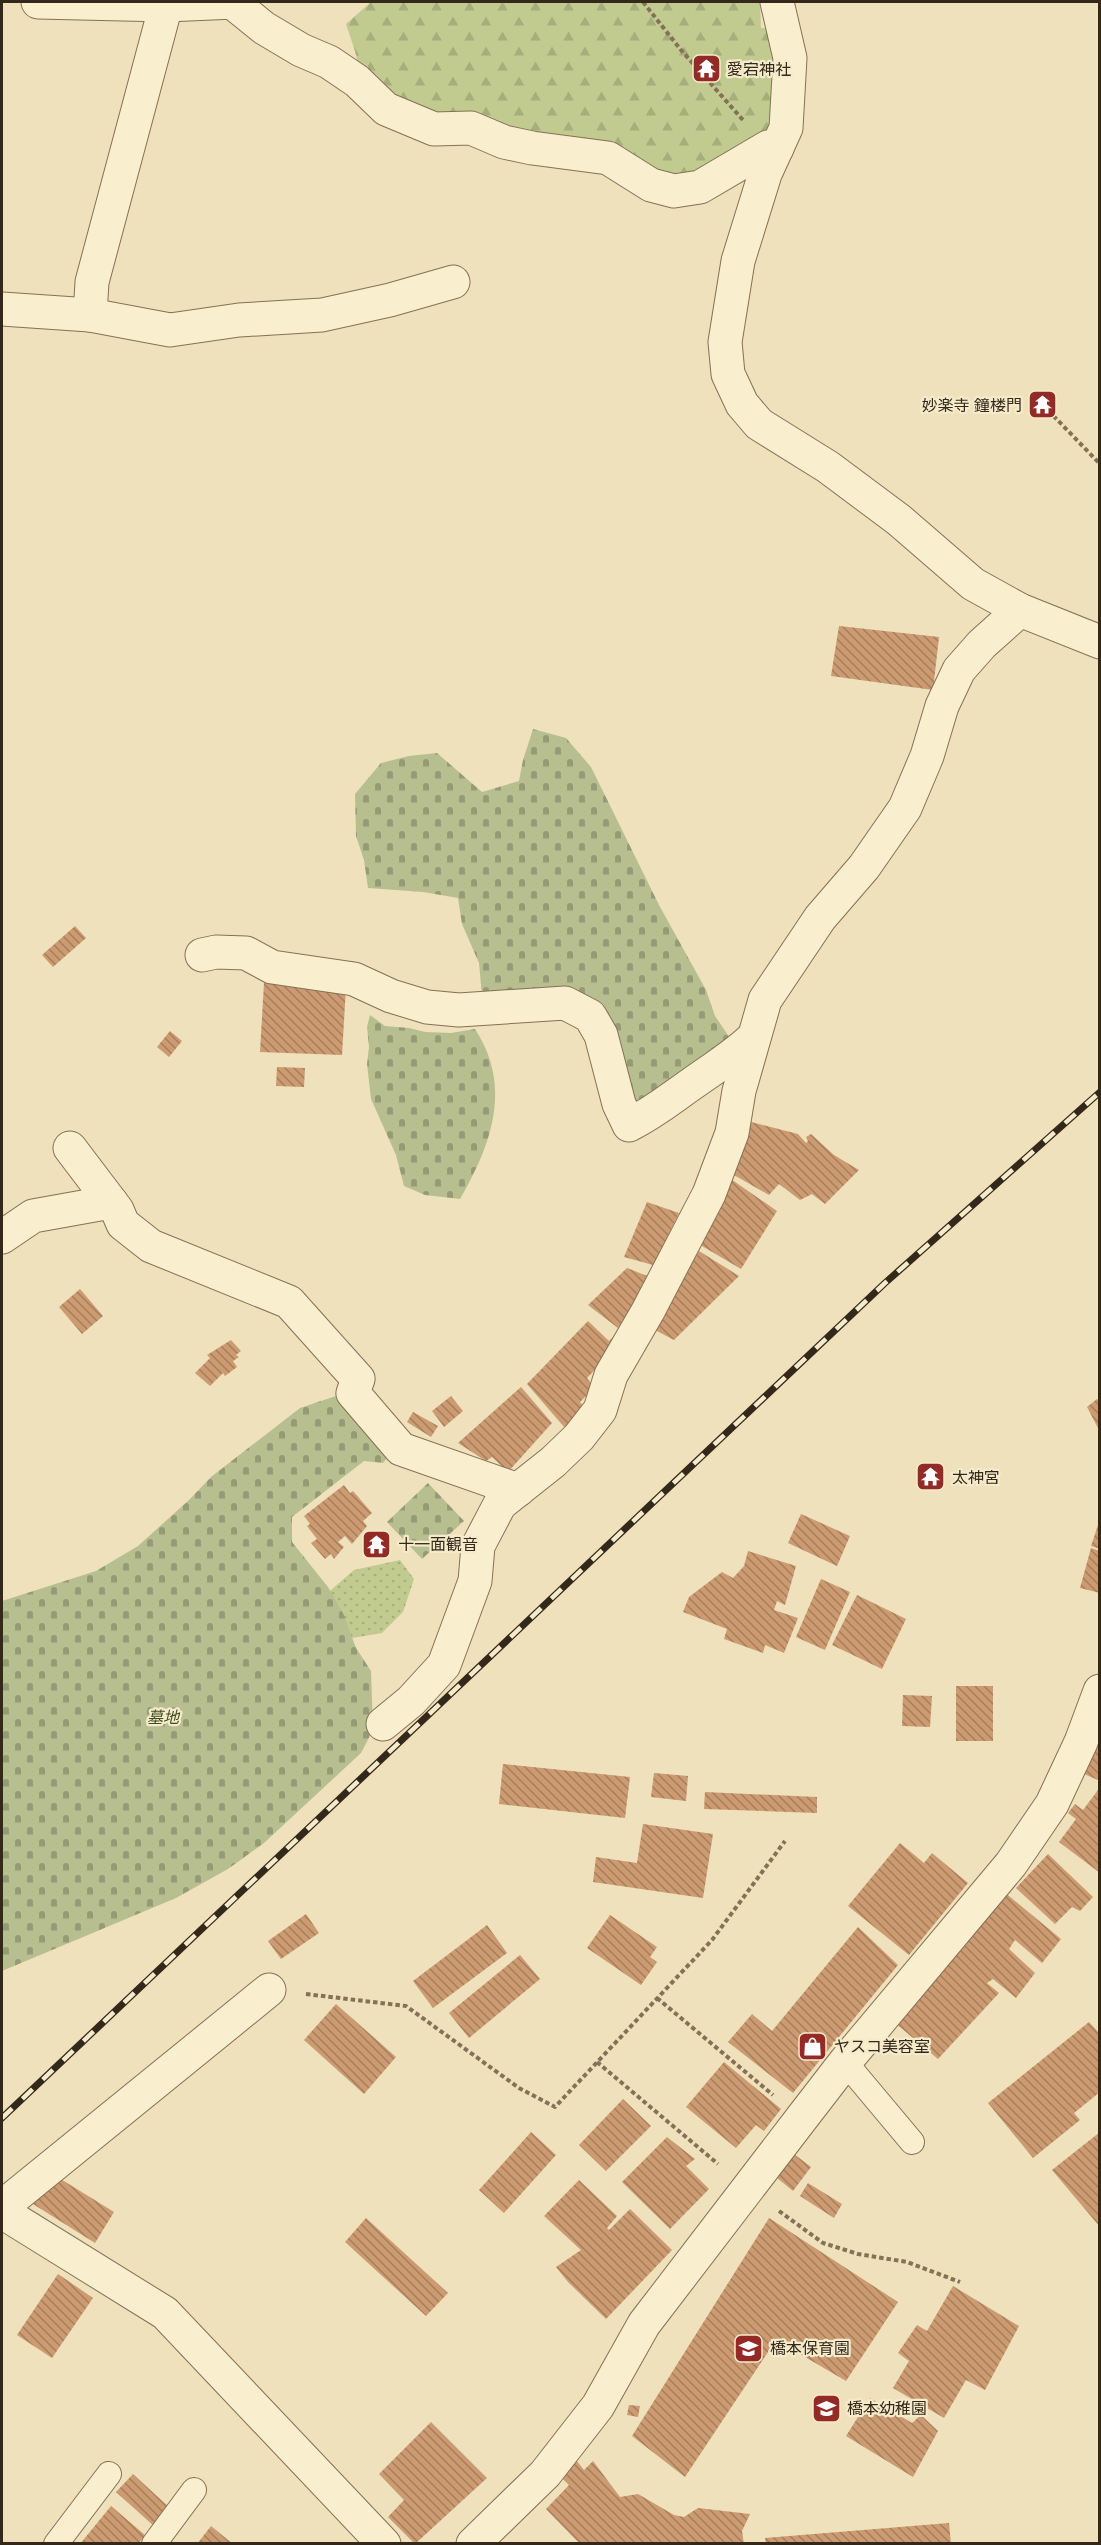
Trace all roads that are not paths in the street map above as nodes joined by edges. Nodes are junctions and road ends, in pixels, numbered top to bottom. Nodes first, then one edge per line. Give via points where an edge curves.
1 (38, 2) edge
2 (234, 2) edge
3 (777, 2) edge
4 (166, 5) junction
5 (772, 147) junction
6 (453, 282) dead end
7 (2, 309) edge
8 (90, 315) junction
9 (1020, 610) junction
10 (1100, 642) edge
11 (202, 955) dead end
12 (753, 1038) junction
13 (70, 1148) dead end
14 (111, 1203) junction
15 (2, 1237) edge
16 (518, 1490) junction
17 (1100, 1691) edge
18 (383, 1724) dead end
19 (269, 1990) road end
20 (845, 2062) junction
21 (912, 2142) dead end
22 (2, 2207) edge
23 (2, 2212) edge
24 (109, 2474) dead end
25 (194, 2490) dead end
26 (56, 2544) edge
27 (153, 2544) edge
28 (384, 2544) edge
29 (473, 2544) edge

1 - 4 street
2 - 4 street
2 - 5 street via 264,28 357,81 386,109 434,129 471,128 504,142 608,158 651,185 674,191 700,187
3 - 5 street via 790,58 786,128
4 - 8 street via 92,282
5 - 9 street via 738,261 725,342 728,374 742,404 759,424 828,467 899,520 973,584
6 - 8 street via 322,315 239,320 170,330
7 - 8 street
9 - 10 street
9 - 12 street via 958,670 905,808 792,958 765,1000
11 - 12 street via 246,953 272,967 354,979 428,1007 459,1010 565,1003 590,1016 601,1035 619,1104 629,1125 657,1111 734,1057
12 - 16 street via 732,1133 709,1194 611,1375 600,1410 566,1449
13 - 14 street
14 - 15 street via 33,1216
14 - 16 street via 123,1224 151,1246 289,1302 358,1379 353,1393 401,1449
16 - 18 street via 500,1504 478,1546 475,1581 444,1665
17 - 20 street via 1052,1804 1022,1847
19 - 22 street
20 - 21 lane
20 - 29 street via 644,2324 598,2406 545,2474
23 - 28 street via 165,2313
24 - 26 lane
25 - 27 lane

